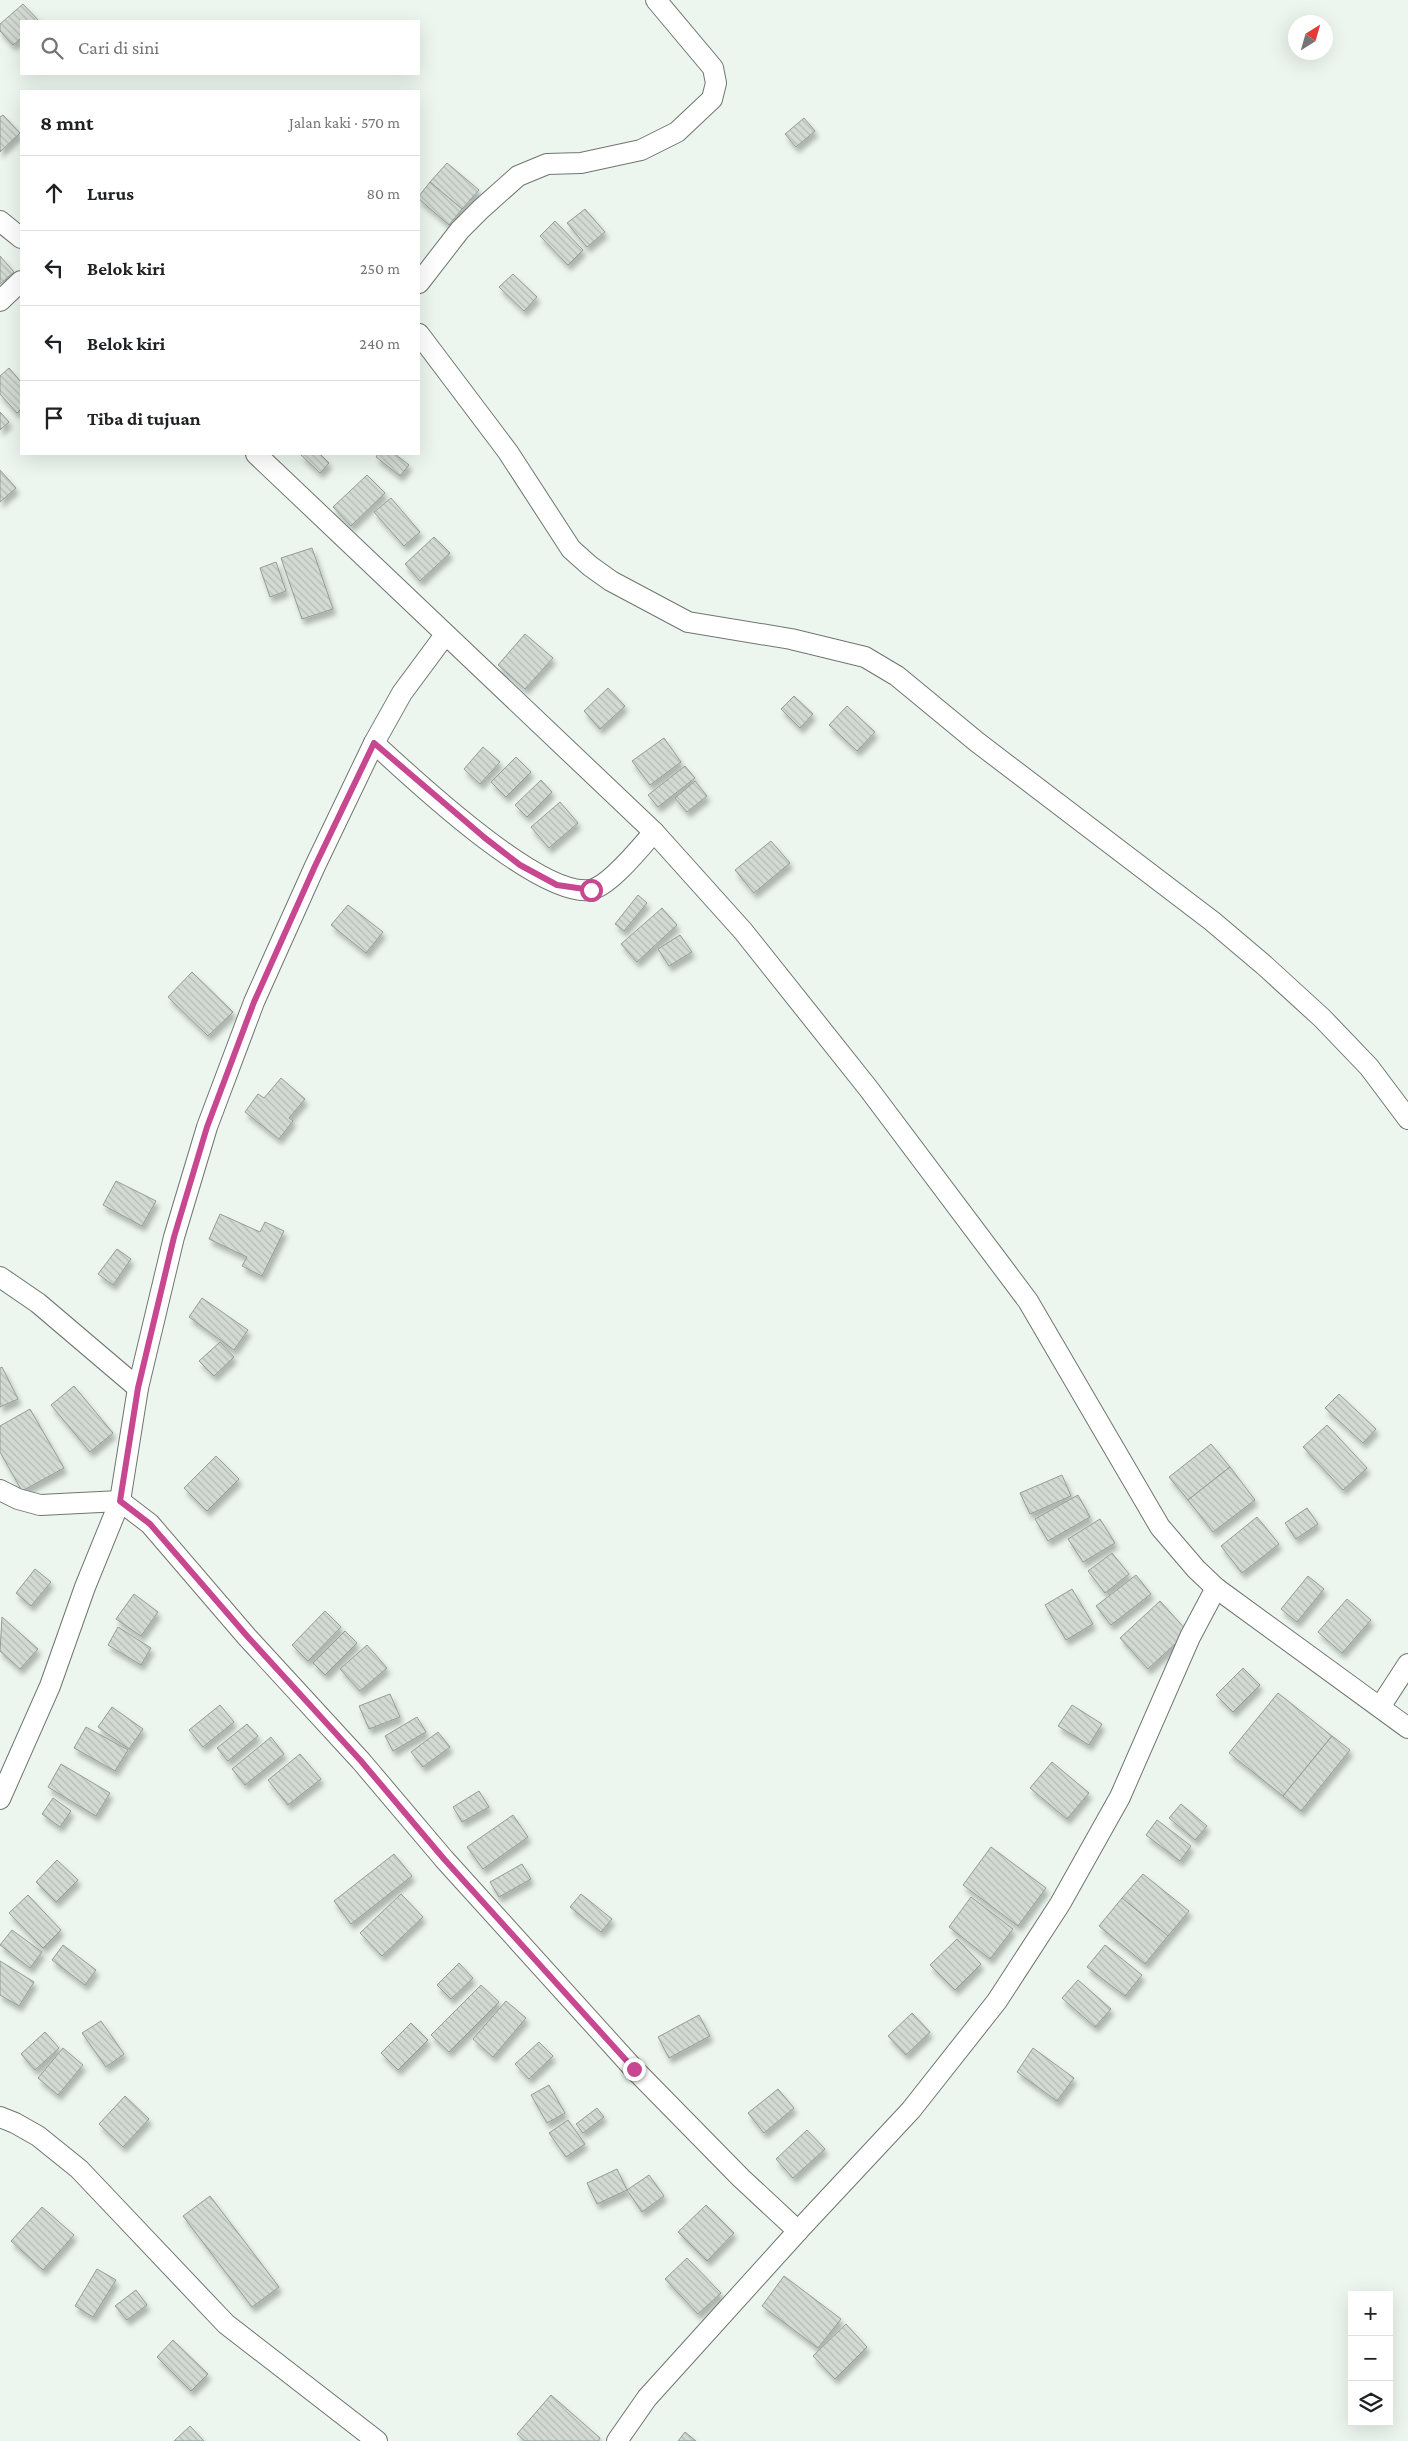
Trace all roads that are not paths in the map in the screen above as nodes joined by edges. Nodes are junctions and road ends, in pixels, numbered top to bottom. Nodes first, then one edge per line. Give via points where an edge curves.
1 (656, 0) edge
2 (0, 221) edge
3 (20, 237) edge
4 (420, 282) edge
5 (20, 283) edge
6 (0, 301) edge
7 (420, 335) edge
8 (257, 455) edge
9 (445, 635) junction
10 (374, 743) junction
11 (654, 832) junction
12 (1408, 1119) edge
13 (0, 1277) edge
14 (138, 1388) junction
15 (0, 1490) edge
16 (120, 1501) junction
17 (1216, 1588) junction
18 (1408, 1664) edge
19 (1380, 1707) junction
20 (1408, 1728) edge
21 (0, 1799) edge
22 (0, 2117) edge
23 (798, 2231) junction
24 (377, 2441) edge
25 (617, 2441) edge

1 - 4 street via 713,68 716,83 712,99 677,132 641,150 582,163 547,164 518,176 460,230
2 - 3 street
5 - 6 street
7 - 12 street via 508,452 571,549 590,566 611,581 688,622 791,639 865,657 897,676 1264,965 1369,1067
8 - 9 street
9 - 10 street via 402,693
9 - 11 street
10 - 11 street via 485,838 520,865 557,885 591,890 615,875
10 - 14 street via 254,1002 207,1127 174,1237
11 - 17 street via 743,931 954,1200 1028,1301 1160,1526
13 - 14 street via 38,1304
14 - 16 street
15 - 16 street via 18,1500 40,1505
16 - 21 street via 50,1686
16 - 23 street via 150,1524 444,1859 634,2069
17 - 19 street
17 - 23 street via 1190,1637 1120,1798 1060,1904 997,2000 911,2110
18 - 19 street
19 - 20 street
22 - 24 street via 38,2136 79,2169 226,2324
23 - 25 street via 648,2398

